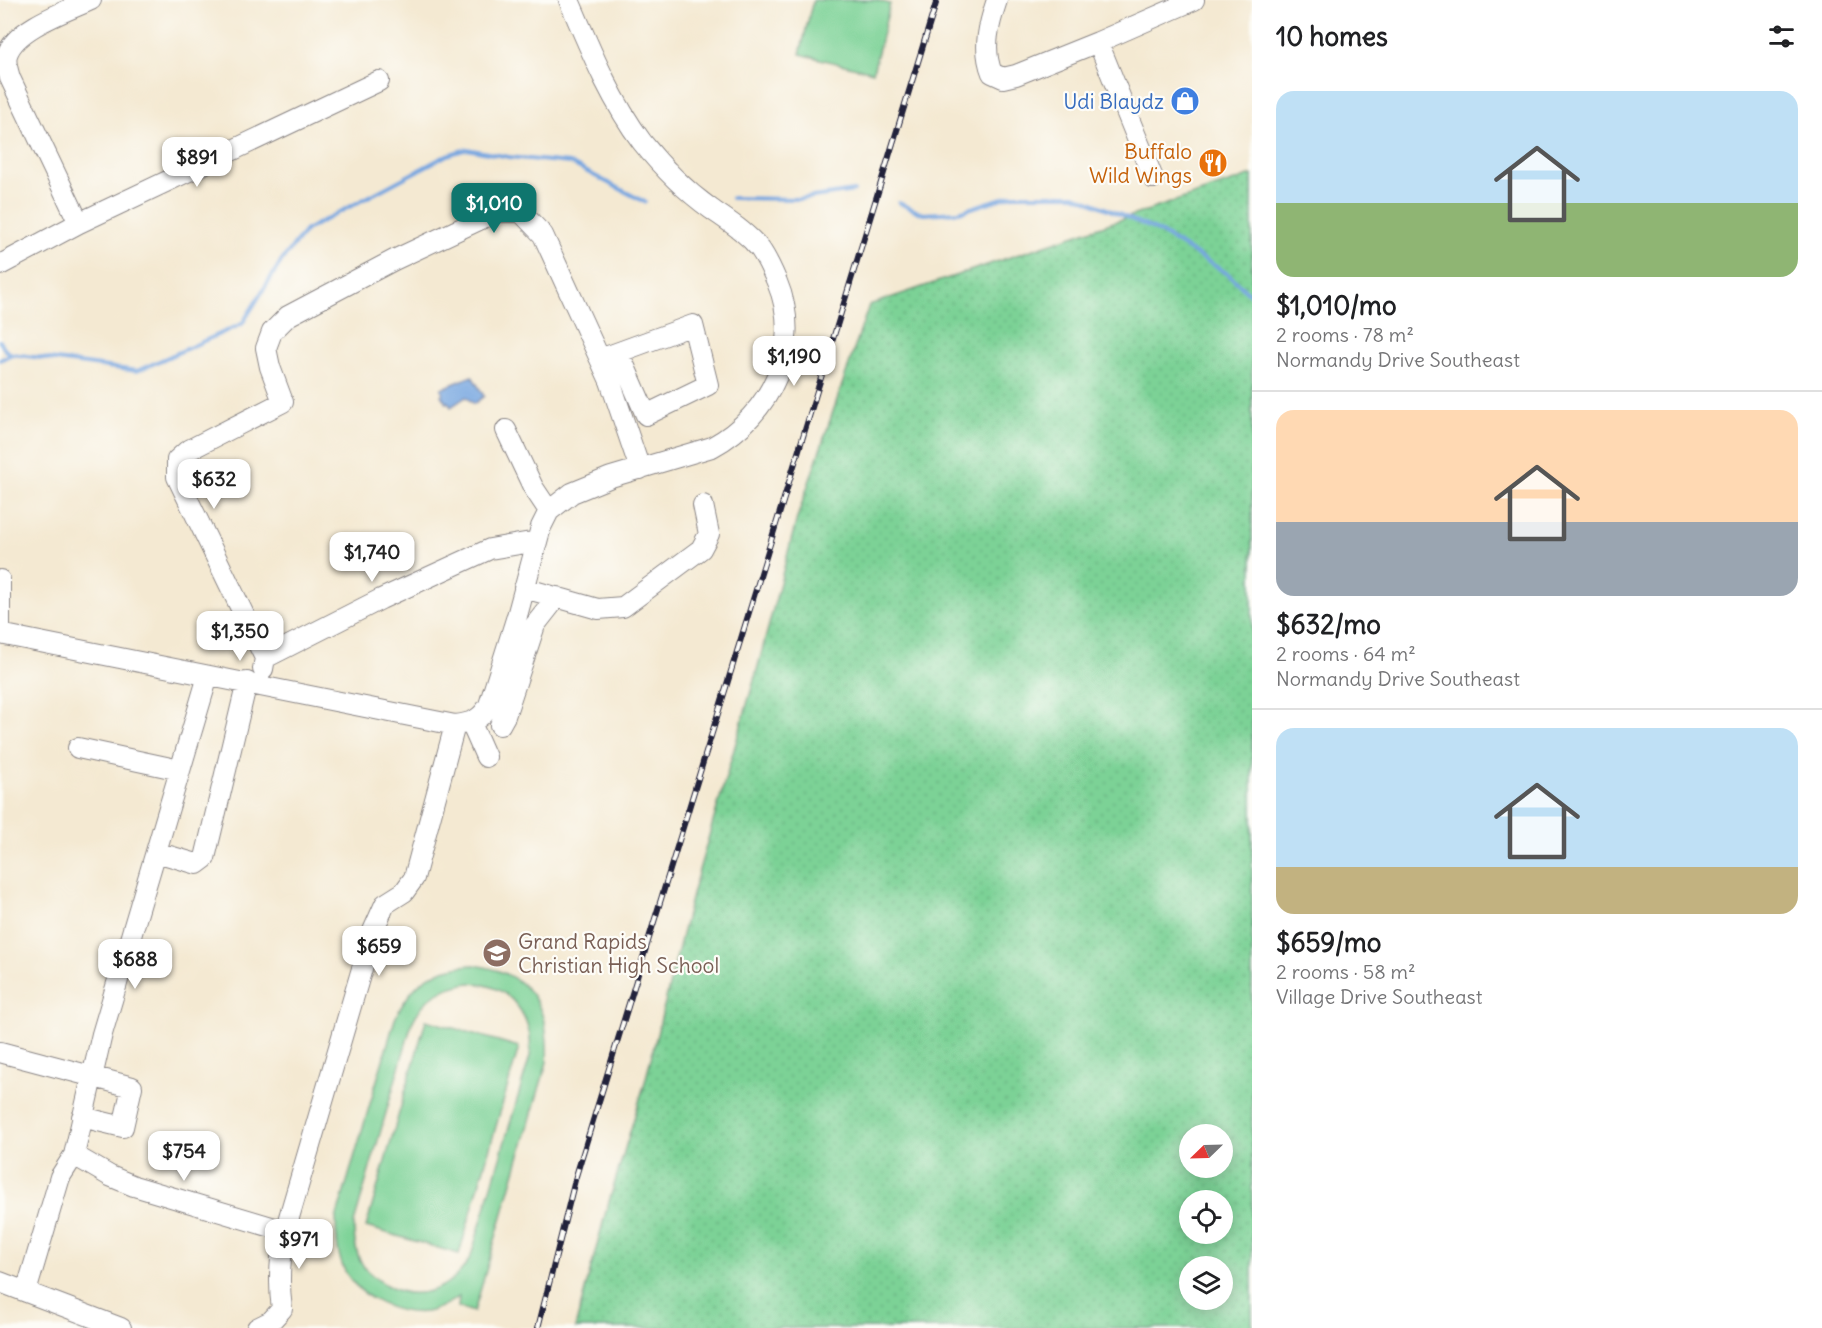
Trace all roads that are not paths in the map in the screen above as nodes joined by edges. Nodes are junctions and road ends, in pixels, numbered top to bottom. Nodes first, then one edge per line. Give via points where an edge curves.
1 (91, 0) edge
2 (569, 0) edge
3 (997, 0) edge
4 (1194, 0) edge
5 (1098, 42) junction
6 (379, 81) dead end
7 (1153, 178) dead end
8 (79, 223) junction
9 (0, 265) edge
10 (619, 353) junction
11 (600, 359) junction
12 (506, 430) dead end
13 (639, 470) junction
14 (703, 505) dead end
15 (549, 511) junction
16 (537, 542) junction
17 (0, 580) edge
18 (524, 588) junction
19 (557, 597) junction
20 (0, 634) edge
21 (265, 658) junction
22 (208, 676) junction
23 (254, 684) junction
24 (463, 724) junction
25 (500, 725) dead end
26 (78, 748) dead end
27 (486, 757) dead end
28 (180, 770) junction
29 (156, 852) junction
30 (0, 1052) edge
31 (92, 1077) junction
32 (82, 1118) junction
33 (74, 1155) junction
34 (285, 1230) junction
35 (0, 1282) edge
36 (26, 1292) junction
37 (121, 1328) edge
38 (256, 1328) edge

1 - 8 street via 26,32 14,42 6,64
2 - 13 street via 600,72 642,142 690,191 750,238 769,263 786,312 786,350 781,369 775,385 754,414 712,447
3 - 5 street via 986,47 987,62 992,73 1003,78
4 - 5 street
5 - 7 street
6 - 8 street
8 - 9 street
10 - 10 street via 693,325 708,385 646,415
10 - 11 street
11 - 13 street
11 - 21 street via 543,235 521,212 496,212 288,316 272,332 266,348 283,402 177,460 177,477
12 - 15 street
13 - 15 street via 572,493
14 - 19 street via 709,534 701,549 623,607 598,609
15 - 16 street
16 - 18 street
16 - 21 street via 490,549
17 - 20 street
18 - 19 street
18 - 24 street via 489,705 483,716
19 - 25 street via 535,625
20 - 22 street
21 - 23 street
22 - 23 street
22 - 28 street
23 - 24 street
23 - 29 street via 204,858 196,864
24 - 27 street
24 - 34 street via 414,878 404,892 385,904 373,931
26 - 28 street
28 - 29 street
29 - 31 street
30 - 31 street
31 - 32 street
31 - 32 street via 132,1087 123,1127
32 - 33 street
33 - 34 street via 134,1186
33 - 36 street via 60,1177
34 - 38 street via 280,1258 282,1309 271,1321
35 - 36 street
36 - 37 street

